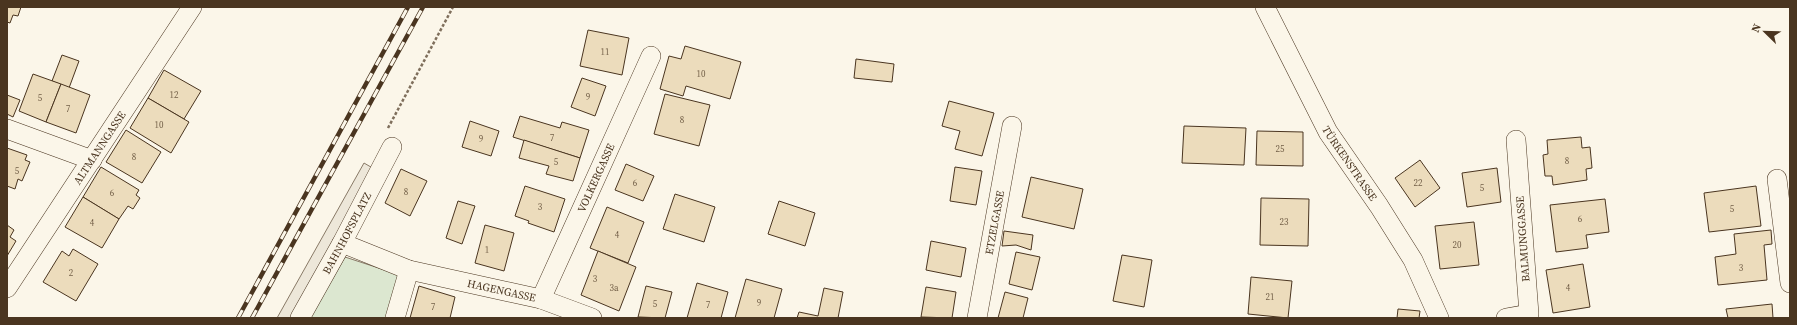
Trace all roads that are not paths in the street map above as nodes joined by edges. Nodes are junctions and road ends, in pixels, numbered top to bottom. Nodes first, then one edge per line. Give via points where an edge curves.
1 (192, 7) edge
2 (1265, 7) edge
3 (651, 56) dead end
4 (1012, 126) dead end
5 (7, 129) edge
6 (1516, 140) dead end
7 (392, 148) road end
8 (92, 160) junction
9 (1777, 179) dead end
10 (342, 243) junction
11 (409, 270) junction
12 (1790, 283) edge
13 (7, 288) edge
14 (541, 299) junction
15 (300, 318) edge
16 (395, 318) edge
17 (592, 318) edge
18 (977, 318) edge
19 (1439, 318) edge
20 (1506, 318) edge

1 - 8 street, ALTMANNGASSE
2 - 19 street, TÜRKENSTRASSE via 1328,132 1413,260
3 - 14 street, VOLKERGASSE
4 - 18 street, ETZELGASSE
5 - 8 street
6 - 20 street, BALMUNGGASSE via 1529,314
7 - 10 street, BAHNHOFSPLATZ
8 - 13 street, ALTMANNGASSE
9 - 12 street
10 - 11 street, HAGENGASSE
10 - 15 street, BAHNHOFSPLATZ
11 - 14 street, HAGENGASSE
11 - 16 street
14 - 17 street, HAGENGASSE

